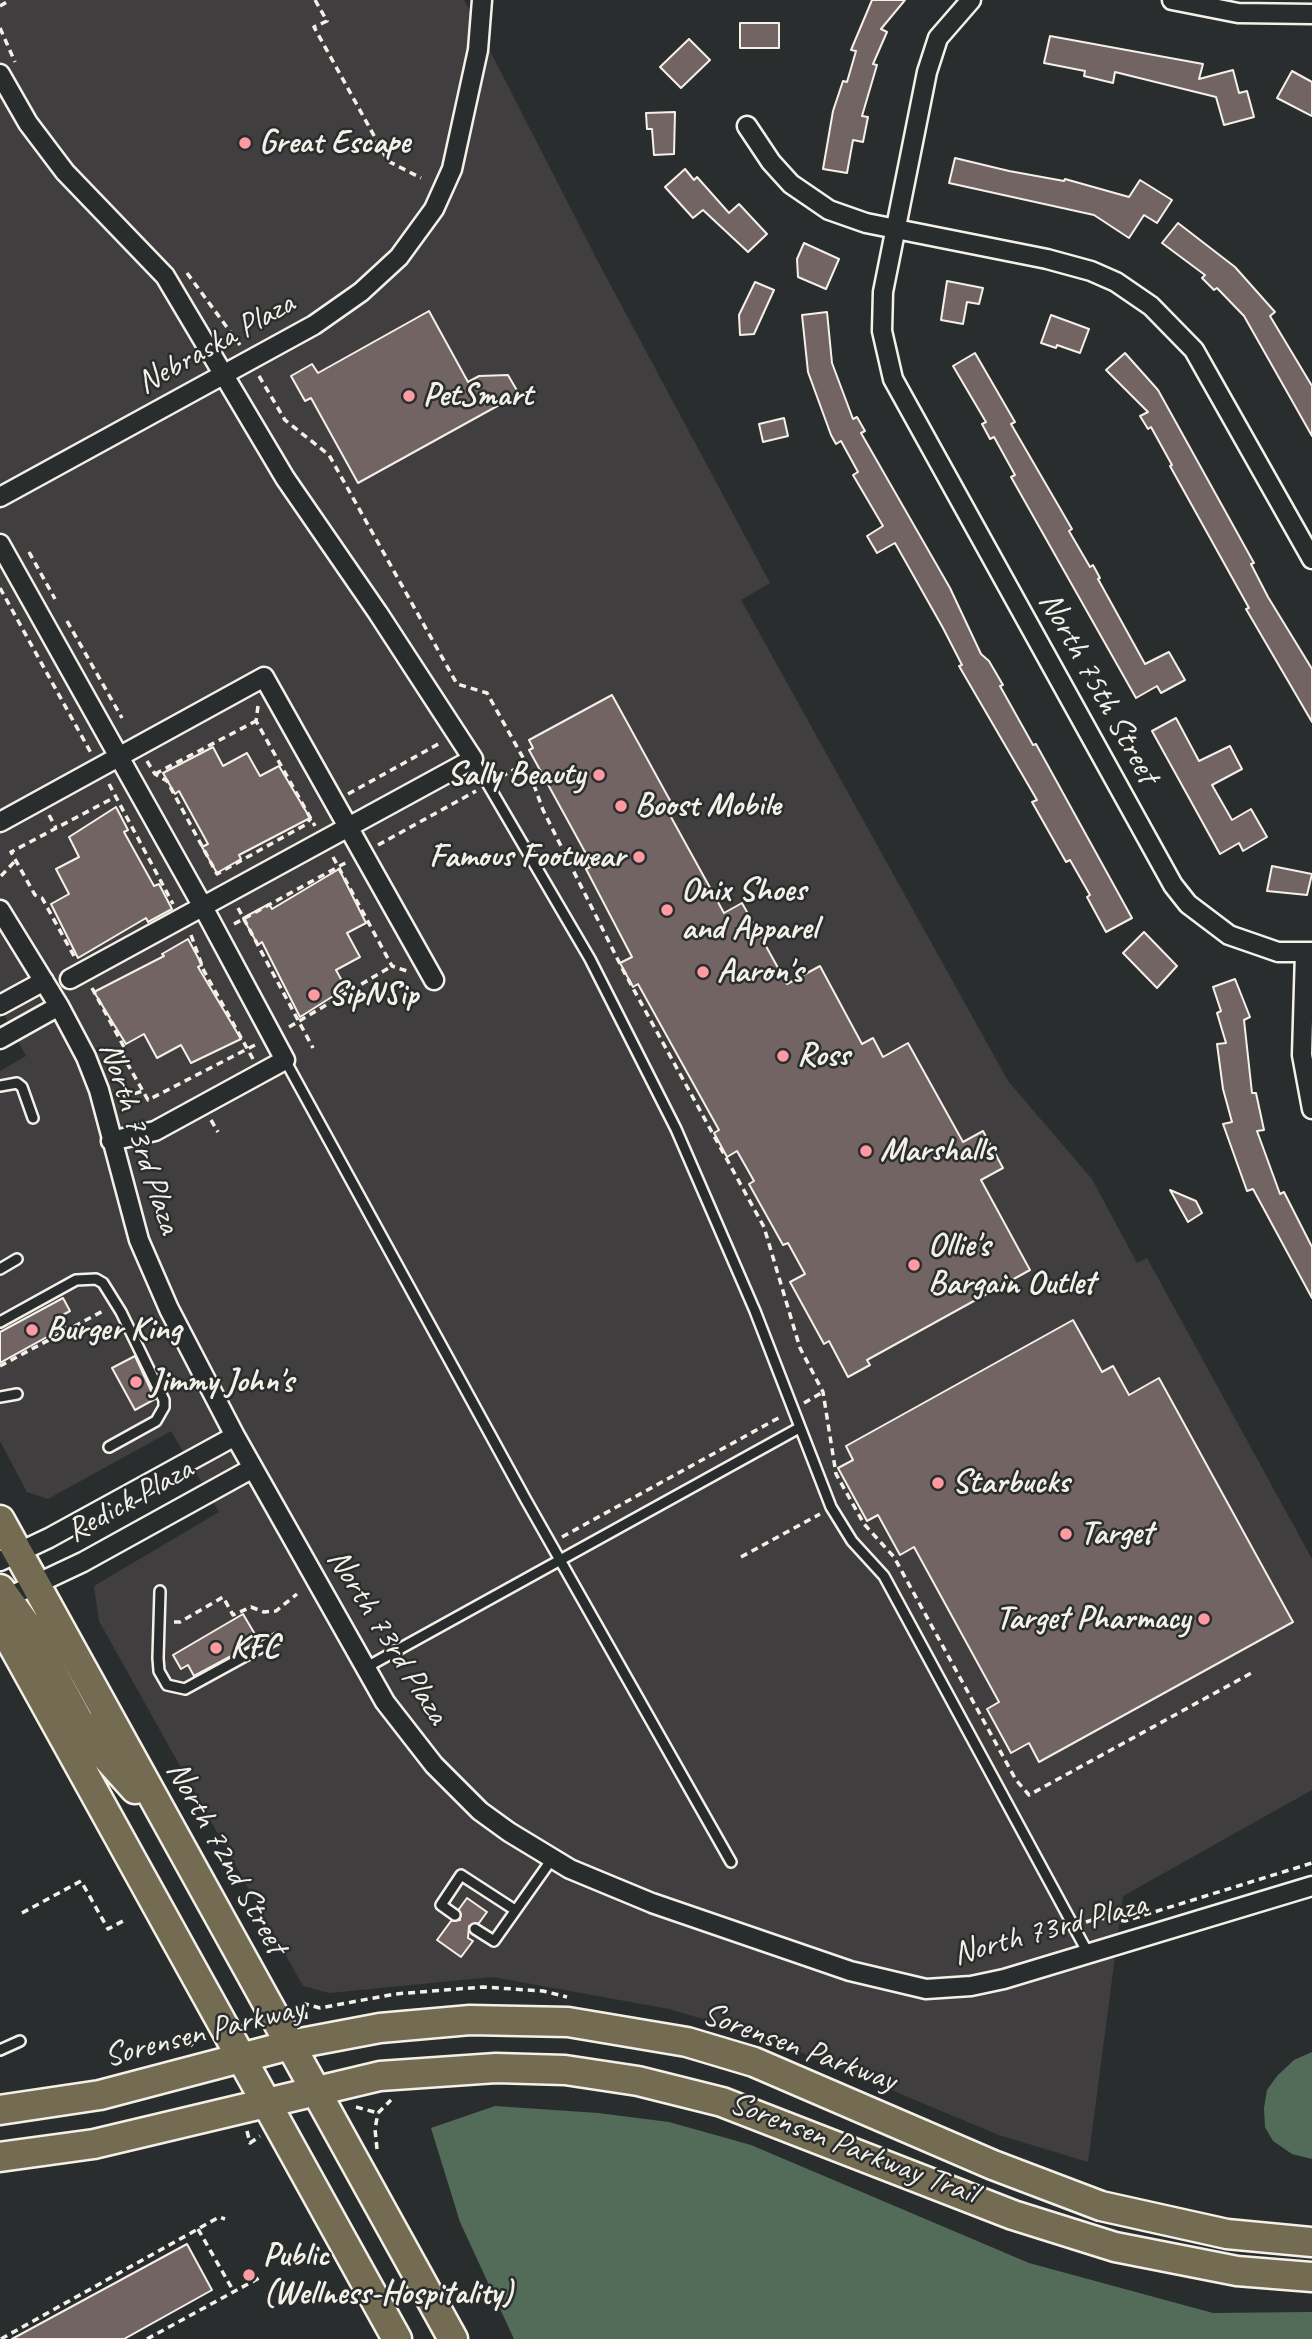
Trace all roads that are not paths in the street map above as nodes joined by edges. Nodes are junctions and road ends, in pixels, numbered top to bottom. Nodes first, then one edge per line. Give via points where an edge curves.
1 (482, 0) edge
2 (495, 0) edge
3 (971, 0) edge
4 (1172, 0) edge
5 (1312, 14) edge
6 (478, 51) junction
7 (0, 74) edge
8 (747, 126) dead end
9 (895, 230) junction
10 (223, 373) junction
11 (0, 497) edge
12 (0, 544) edge
13 (1312, 559) edge
14 (119, 757) junction
15 (467, 762) junction
16 (0, 822) edge
17 (349, 827) junction
18 (203, 907) junction
19 (0, 910) edge
20 (1308, 952) edge
21 (70, 979) dead end
22 (434, 980) dead end
23 (44, 981) junction
24 (0, 1005) edge
25 (59, 1006) junction
26 (0, 1039) edge
27 (285, 1059) junction
28 (0, 1086) edge
29 (1312, 1109) edge
30 (33, 1118) dead end
31 (111, 1141) junction
32 (18, 1259) dead end
33 (0, 1269) edge
34 (0, 1322) edge
35 (17, 1394) dead end
36 (0, 1397) edge
37 (799, 1428) junction
38 (235, 1436) junction
39 (109, 1447) dead end
40 (253, 1468) junction
41 (0, 1520) edge
42 (5, 1559) edge
43 (559, 1559) junction
44 (34, 1585) junction
45 (160, 1591) dead end
46 (2, 1602) edge
47 (278, 1638) dead end
48 (364, 1669) junction
49 (167, 1825) junction
50 (552, 1859) junction
51 (731, 1863) dead end
52 (1312, 1886) edge
53 (515, 1910) junction
54 (455, 1915) dead end
55 (475, 1929) dead end
56 (1088, 1953) junction
57 (20, 2041) dead end
58 (290, 2045) junction
59 (0, 2050) edge
60 (242, 2057) junction
61 (315, 2089) junction
62 (266, 2101) junction
63 (0, 2110) edge
64 (0, 2157) edge
65 (1312, 2242) edge
66 (1312, 2277) edge
67 (397, 2339) edge
68 (453, 2339) edge

1 - 6 street
2 - 6 street
3 - 9 street, North 75th Street via 938,38
4 - 5 street via 1238,13
6 - 10 street, Nebraska Plaza via 460,140 434,209 399,257 361,292 314,325
7 - 10 street via 65,172 165,276
8 - 9 street via 771,162 811,200 849,219
9 - 13 street via 1091,271 1151,306 1194,350
9 - 20 street, North 75th Street via 881,317 893,379 1173,885 1188,904 1229,935 1278,951
10 - 11 street, Nebraska Plaza
10 - 15 street via 285,478 379,613
12 - 14 street
14 - 16 street
14 - 17 street via 264,677
14 - 18 street
15 - 17 street
15 - 37 lane via 489,784 590,959 676,1129
17 - 18 street
17 - 22 street
18 - 21 street
18 - 27 street
19 - 23 street, North 73rd Plaza
20 - 29 street, North 75th Street via 1302,1055
23 - 24 street
23 - 25 street, North 73rd Plaza
25 - 26 street
25 - 31 street, North 73rd Plaza via 93,1075
27 - 31 street via 155,1131
27 - 43 lane
28 - 30 lane via 17,1083 22,1087
31 - 38 street, North 73rd Plaza via 149,1263
32 - 33 lane
34 - 39 lane via 76,1280 96,1279 109,1290 162,1392 164,1407 156,1420
35 - 36 lane
37 - 43 lane
37 - 56 lane via 831,1507 852,1541 884,1576
38 - 40 street, North 73rd Plaza
38 - 42 street, Redick Plaza
40 - 44 street, Redick Plaza
40 - 48 street, North 73rd Plaza
41 - 42 main road
42 - 44 main road via 18,1580
43 - 48 lane
43 - 51 lane
44 - 46 street, Redick Plaza
44 - 49 main road, North 72nd Street
45 - 47 lane via 159,1671 167,1685 195,1684
46 - 49 main road via 27,1626 90,1737
46 - 60 main road
48 - 50 street, North 73rd Plaza via 406,1732 454,1786 509,1832
49 - 58 main road, North 72nd Street
50 - 53 lane
50 - 56 street, North 73rd Plaza via 652,1903 907,1986 971,1986
52 - 56 street, North 73rd Plaza
53 - 54 lane via 461,1875 441,1905
53 - 55 lane via 494,1941
57 - 59 lane
58 - 60 main road, Sorensen Parkway
58 - 61 main road, North 72nd Street
58 - 65 main road, Sorensen Parkway via 380,2028 470,2020 552,2020 637,2032 778,2070 993,2165 1101,2206 1227,2234
60 - 62 main road
60 - 63 main road, Sorensen Parkway via 100,2095
61 - 62 main road
61 - 66 main road via 412,2072 496,2068 565,2070 638,2081 768,2118 1013,2215 1115,2247 1237,2271
61 - 68 main road, North 72nd Street
62 - 64 main road via 94,2144
62 - 67 main road

